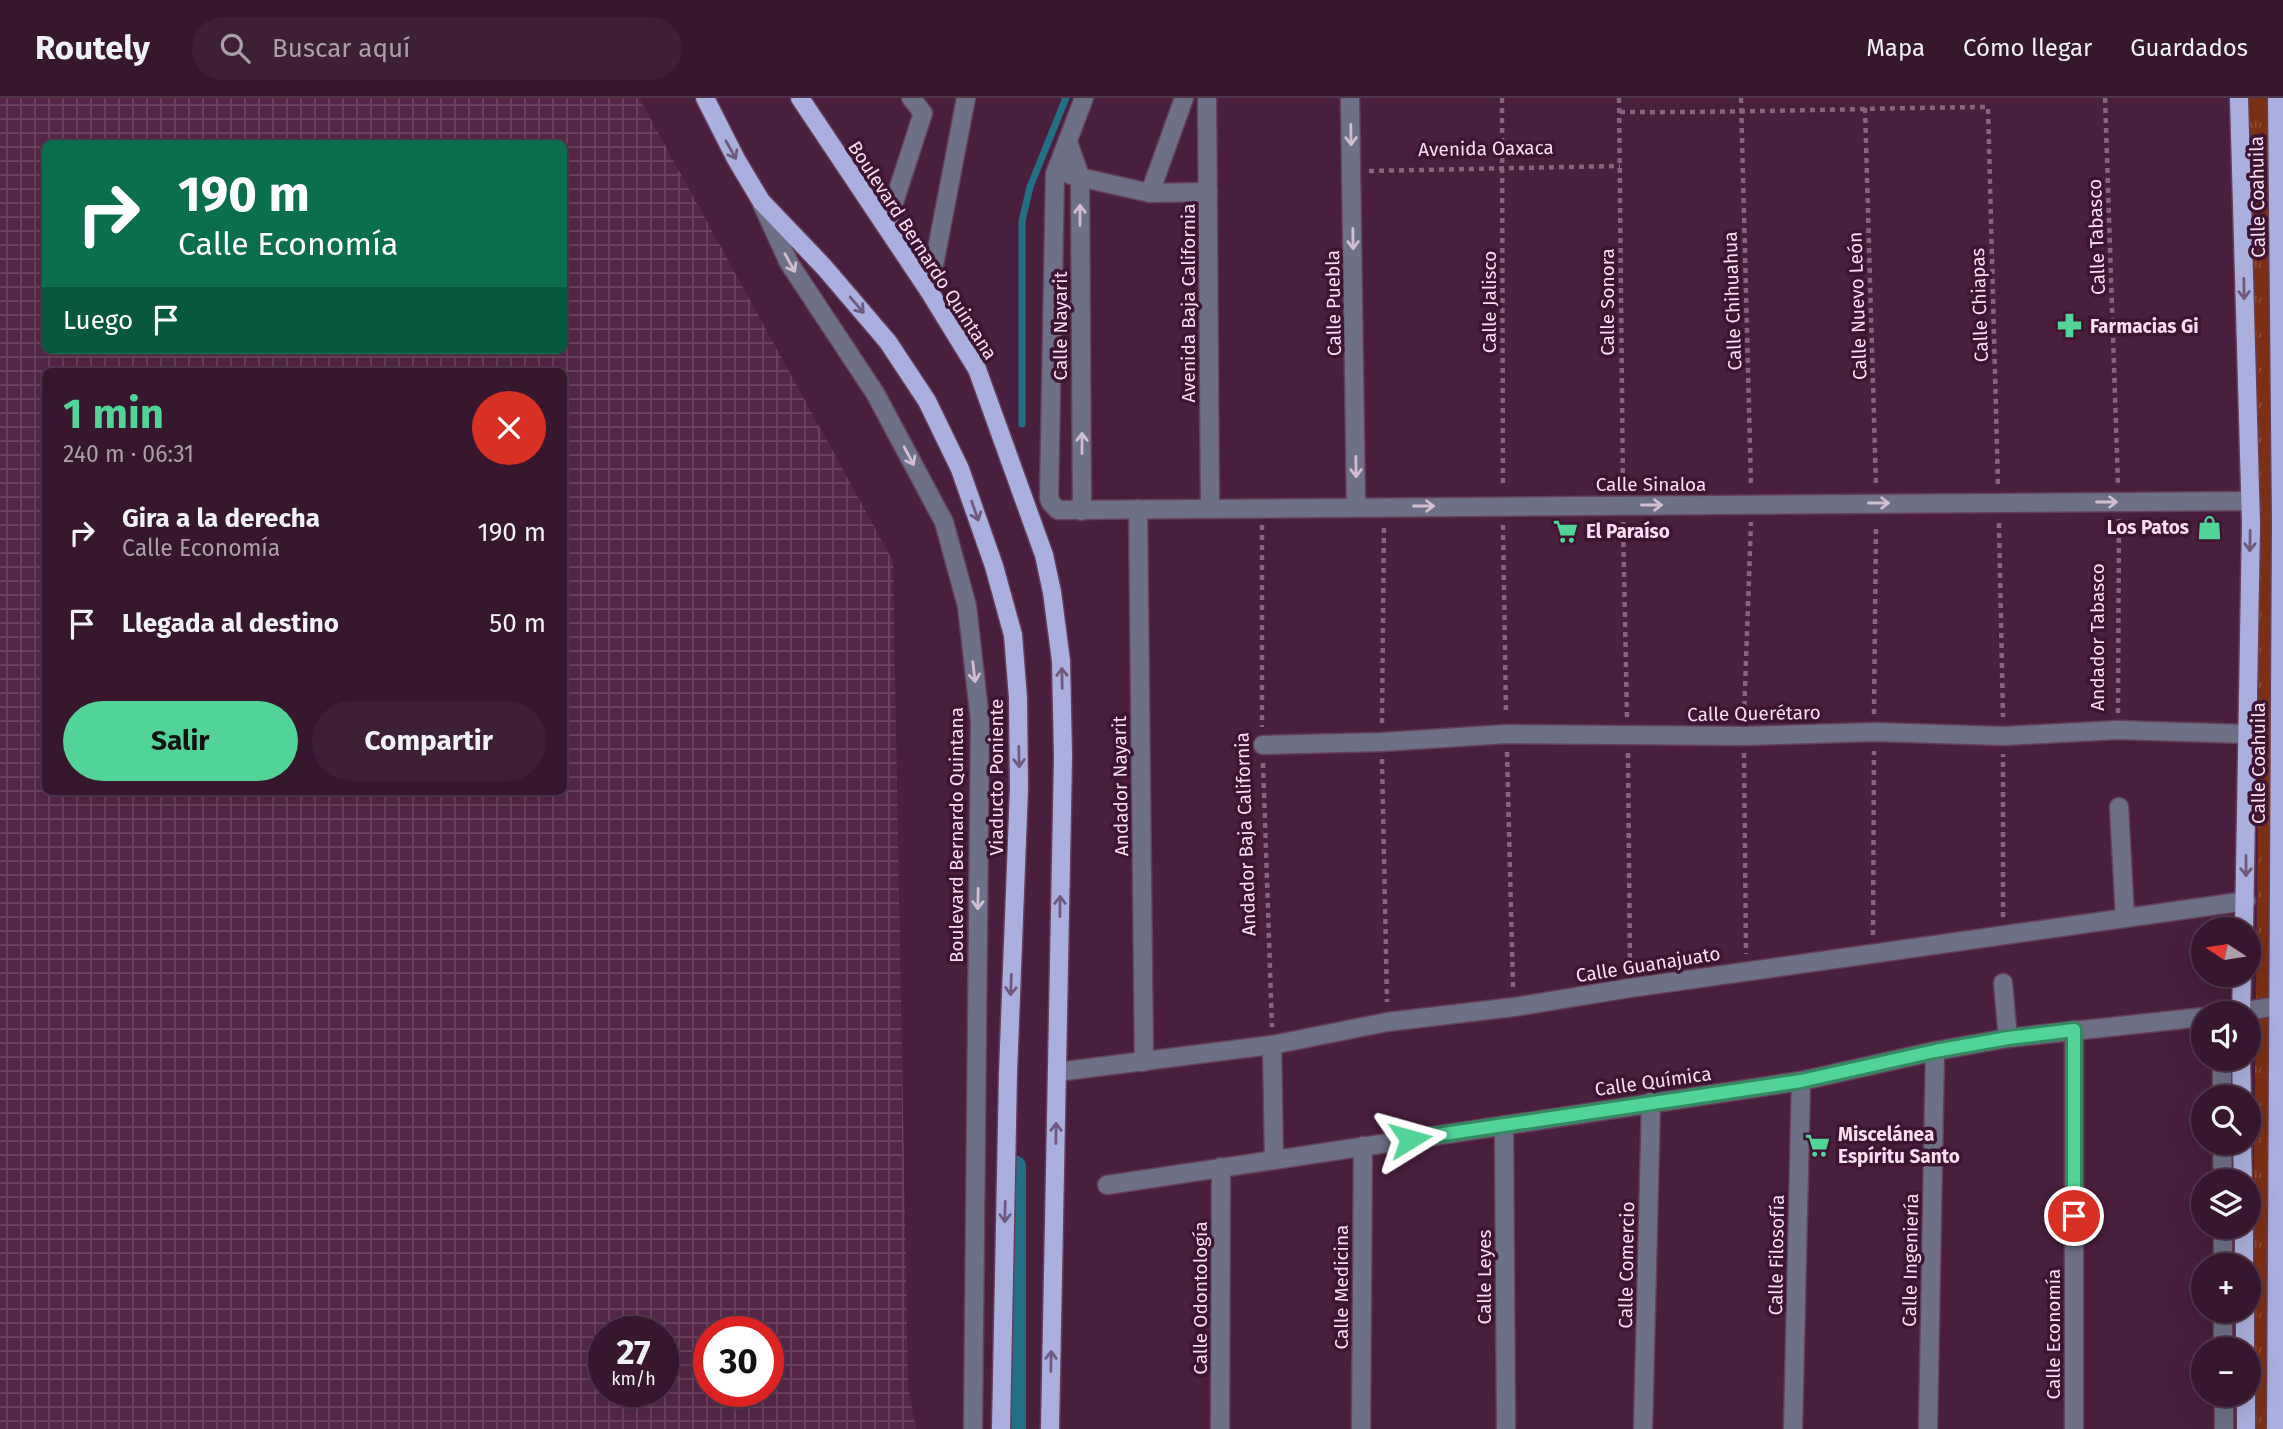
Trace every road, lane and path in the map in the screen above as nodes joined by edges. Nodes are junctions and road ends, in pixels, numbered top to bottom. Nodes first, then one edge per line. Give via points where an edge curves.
1 (705, 98) edge
2 (800, 98) edge
3 (911, 98) edge
4 (966, 98) edge
5 (1084, 98) edge
6 (1184, 98) edge
7 (1207, 98) edge
8 (1350, 98) edge
9 (1502, 98) edge
10 (1619, 98) edge
11 (1741, 98) edge
12 (1836, 98) edge
13 (2105, 98) edge
14 (2239, 98) edge
15 (2277, 98) edge
16 (1836, 108) junction
17 (1865, 108) junction
18 (1619, 112) junction
19 (1741, 113) junction
20 (1068, 142) junction
21 (1620, 166) junction
22 (1503, 169) junction
23 (1352, 171) junction
24 (1055, 174) junction
25 (1080, 176) junction
26 (1208, 191) junction
27 (1150, 193) junction
28 (761, 201) junction
29 (886, 227) junction
30 (929, 291) junction
31 (2119, 501) junction
32 (2250, 501) junction
33 (1998, 502) junction
34 (1877, 503) junction
35 (1751, 504) junction
36 (1623, 505) junction
37 (1503, 506) junction
38 (1054, 507) joint
39 (1262, 507) junction
40 (1356, 507) junction
41 (1210, 508) junction
42 (1138, 509) junction
43 (1082, 511) junction
44 (2282, 604) edge
45 (2282, 670) edge
46 (2118, 730) junction
47 (2247, 734) junction
48 (1263, 745) junction
49 (2119, 807) dead end
50 (2246, 901) junction
51 (2245, 917) edge
52 (2125, 918) junction
53 (2003, 983) dead end
54 (2277, 1006) junction
55 (2261, 1009) edge
56 (2191, 1018) edge
57 (2074, 1030) junction
58 (2008, 1038) junction
59 (1272, 1045) junction
60 (1935, 1051) junction
61 (1144, 1062) junction
62 (1057, 1072) junction
63 (1801, 1081) junction
64 (1651, 1102) junction
65 (1504, 1125) junction
66 (1363, 1146) junction
67 (1274, 1159) junction
68 (1222, 1167) junction
69 (1107, 1185) dead end
70 (2224, 1407) edge
71 (2245, 1407) edge
72 (973, 1429) edge
73 (1002, 1429) edge
74 (1050, 1429) edge
75 (1220, 1429) edge
76 (1361, 1429) edge
77 (1506, 1429) edge
78 (1643, 1429) edge
79 (1793, 1429) edge
80 (1927, 1429) edge
81 (2074, 1429) edge
82 (2224, 1429) edge
83 (2246, 1429) edge
84 (2276, 1429) edge

1 -> 28 main road, Boulevard Bernardo Quintana
2 - 29 main road, Boulevard Bernardo Quintana
3 - 29 street via 923,113
4 - 30 street
5 - 20 street, Calle Nayarit
6 - 27 street
7 - 26 street, Avenida Baja California
8 -> 23 street, Calle Puebla
9 - 22 path, Calle Jalisco
10 - 18 path, Calle Sonora
11 - 19 path, Calle Chihuahua
12 - 16 path
13 - 31 path, Calle Tabasco
14 -> 32 main road, Calle Coahuila
15 - 44 main road, Calle Coahuila
16 - 17 path
16 - 19 path
17 - 33 path, Calle Chiapas via 1988,107
17 - 34 path, Calle Nuevo León
18 - 19 path
18 - 21 path, Calle Sonora
19 - 35 path, Calle Chihuahua
20 - 24 street, Calle Nayarit
20 - 25 street, Calle Nayarit
21 - 22 path, Avenida Oaxaca
21 - 36 path, Calle Sonora
22 - 23 path, Avenida Oaxaca
22 - 37 path, Calle Jalisco
23 -> 40 street, Calle Puebla
24 - 25 street
24 - 38 street, Calle Nayarit via 1049,498
25 - 27 street
43 -> 25 street, Calle Nayarit
26 - 27 street
26 - 41 street, Avenida Baja California
28 -> 72 street, Boulevard Bernardo Quintana via 789,263 875,393 944,522 967,606 980,721
28 -> 73 main road, Viaducto Poniente via 888,342 926,401 960,469 1013,635 1019,788
29 - 30 main road, Boulevard Bernardo Quintana
62 -> 30 main road, Boulevard Bernardo Quintana via 1063,757 1061,661 1052,592 1044,555 977,369
31 - 32 street, Calle Sinaloa
33 -> 31 street, Calle Sinaloa
31 - 46 path, Andador Tabasco
32 -> 47 main road, Calle Coahuila
34 -> 33 street, Calle Sinaloa
34 - 35 street, Calle Sinaloa
36 -> 35 street, Calle Sinaloa
36 - 37 street, Calle Sinaloa
40 -> 37 street, Calle Sinaloa
38 - 43 street, Calle Sinaloa
39 - 40 street, Calle Sinaloa
39 - 41 street, Calle Sinaloa
39 - 48 path, Andador Baja California
41 - 42 street, Calle Sinaloa
42 - 43 street, Calle Sinaloa
42 - 61 street, Andador Nayarit
44 - 45 main road, Calle Coahuila
45 - 54 main road, Calle Coahuila
46 - 47 street, Calle Querétaro
46 - 48 street, Calle Querétaro via 2003,736 1507,734
47 -> 50 main road, Calle Coahuila
48 - 59 path, Andador Baja California
49 - 52 street
50 - 51 main road, Calle Coahuila
50 - 52 street, Calle Guanajuato
52 - 59 street, Calle Guanajuato via 1387,1022
53 - 58 street
54 - 55 street
54 - 84 main road, Calle Coahuila
56 - 57 street, Calle Química
57 - 58 street, Calle Química
57 - 81 street, Calle Economía
58 - 60 street, Calle Química
59 - 61 street, Calle Guanajuato
59 - 67 street
60 - 63 street, Calle Química
60 - 80 street, Calle Ingeniería
61 - 62 street, Calle Guanajuato
74 -> 62 main road, Boulevard Bernardo Quintana
63 - 64 street, Calle Química
63 - 79 street, Calle Filosofía
64 - 65 street, Calle Química
64 - 78 street, Calle Comercio
65 - 66 street, Calle Química
65 - 77 street, Calle Leyes
66 - 67 street, Calle Química
66 - 76 street, Calle Medicina
67 - 68 street, Calle Química
68 - 69 street, Calle Química
68 - 75 street, Calle Odontología
70 - 82 street
71 - 83 main road

